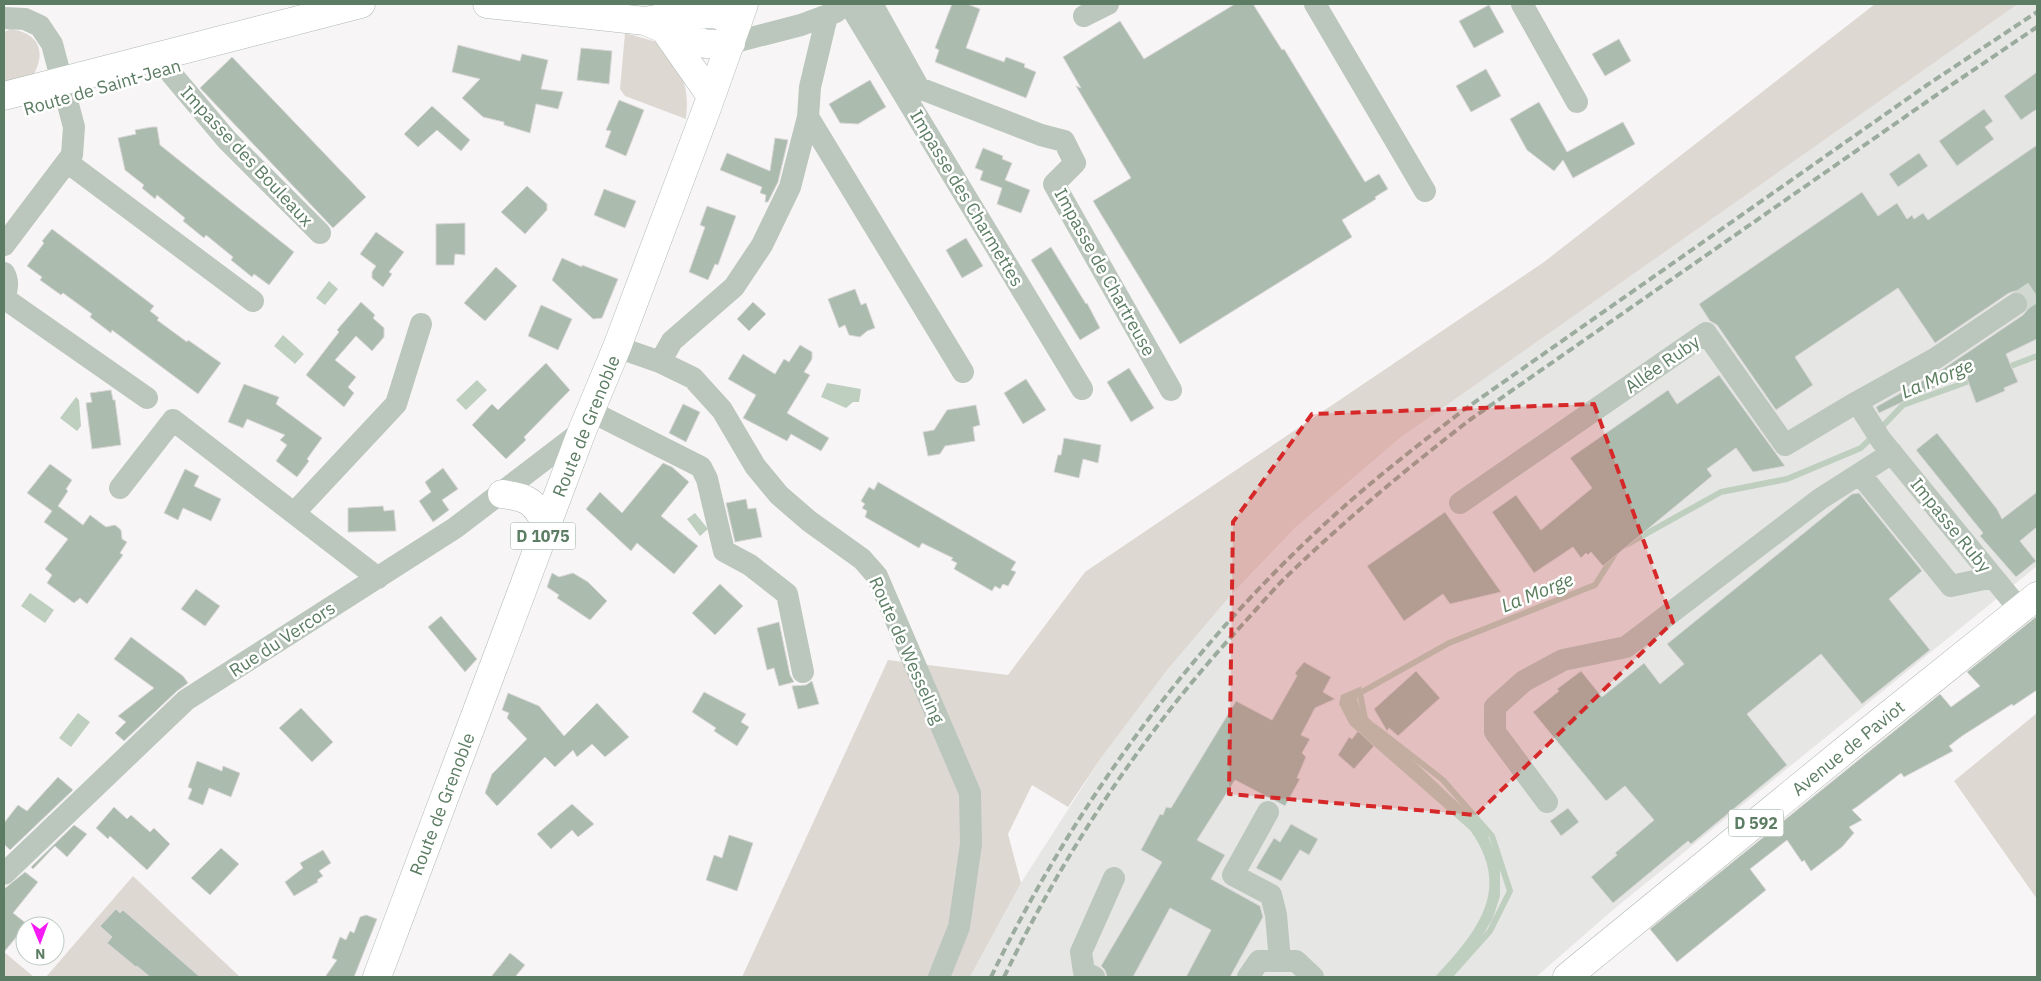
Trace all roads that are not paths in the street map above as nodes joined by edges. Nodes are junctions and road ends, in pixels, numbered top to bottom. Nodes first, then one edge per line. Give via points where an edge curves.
1 (361, 4) edge
2 (486, 4) edge
3 (1108, 4) edge
4 (1315, 4) edge
5 (1522, 4) edge
6 (861, 5) edge
7 (522, 6) edge
8 (19, 14) edge
9 (827, 16) junction
10 (1084, 16) dead end
11 (650, 19) edge
12 (738, 23) edge
13 (171, 61) junction
14 (64, 90) junction
15 (4, 96) edge
16 (711, 96) junction
17 (1577, 102) dead end
18 (4, 115) edge
19 (808, 118) junction
20 (67, 162) junction
21 (1425, 191) dead end
22 (320, 232) dead end
23 (4, 245) edge
24 (4, 273) edge
25 (4, 299) edge
26 (253, 301) dead end
27 (2016, 304) tunnel mouth
28 (421, 324) dead end
29 (617, 347) junction
30 (660, 362) junction
31 (963, 372) dead end
32 (1082, 389) dead end
33 (1171, 390) dead end
34 (148, 398) dead end
35 (1857, 402) junction
36 (586, 421) junction
37 (1886, 447) junction
38 (1860, 474) junction
39 (120, 488) dead end
40 (561, 488) junction
41 (507, 490) junction
42 (1460, 503) dead end
43 (295, 512) junction
44 (547, 525) junction
45 (1993, 577) junction
46 (378, 578) junction
47 (2028, 603) edge
48 (803, 672) dead end
49 (1547, 802) dead end
50 (1268, 812) dead end
51 (4, 874) edge
52 (1114, 878) dead end
53 (1280, 961) junction
54 (377, 977) edge
55 (940, 977) edge
56 (1094, 977) edge
57 (1248, 977) edge
58 (1313, 977) edge
59 (1567, 977) edge

1 - 13 main road, Route de Saint-Jean via 225,40 177,69
2 - 7 main road
3 - 10 street
4 - 21 street
5 - 17 street
6 - 9 street
6 - 32 street, Impasse des Charmettes
6 - 33 street, Impasse de Chartreuse via 920,88 1040,135 1064,141 1075,163 1054,184
7 - 11 main road
8 - 14 street via 40,26 52,44
9 - 12 street via 802,25
9 - 19 street via 810,88
11 - 12 main road via 715,14
11 - 16 main road
12 - 16 main road, Route de Grenoble / D 1075
13 - 14 main road, Route de Saint-Jean
13 - 22 street, Impasse des Bouleaux via 228,140
14 - 15 main road, Route de Saint-Jean
14 - 18 main road, Route de Saint-Jean
14 - 20 street via 74,127 72,155
16 - 29 main road, Route de Grenoble / D 1075
19 - 30 street via 790,187 762,245 734,287 672,341
19 - 31 street
20 - 23 street
20 - 26 street
24 - 25 street via 8,288
25 - 34 street
27 - 35 street, Allée Ruby via 1936,358
28 - 43 street via 396,404
29 - 30 street, Route de Wesseling
29 - 36 main road, Route de Grenoble / D 1075
30 - 55 street, Route de Wesseling via 693,378 722,410 755,466 779,495 862,559 877,576 970,793 971,844 958,927
35 - 37 street
35 - 42 street, Allée Ruby via 1785,445 1706,333
36 - 40 main road, Route de Grenoble / D 1075
36 - 41 street, Rue du Vercors
36 - 48 street via 701,467 724,552 750,565 787,594
37 - 38 street
37 - 45 street, Impasse Ruby
38 - 45 street via 1951,586
38 - 49 street via 1820,499 1626,647 1563,660 1524,681 1496,707 1495,732
39 - 43 street via 173,420
40 - 41 main road
40 - 44 main road, Route de Grenoble / D 1075
41 - 44 main road via 529,500
41 - 46 street, Rue du Vercors
43 - 46 street
44 - 54 main road, Route de Grenoble / D 1075
45 - 47 street, Impasse Ruby
46 - 51 street, Rue du Vercors via 186,700
47 - 59 main road, Avenue de Paviot / D 592
50 - 53 street via 1233,875 1272,895
52 - 56 street via 1081,952 1084,972
53 - 57 street via 1259,961
53 - 58 street via 1296,961

